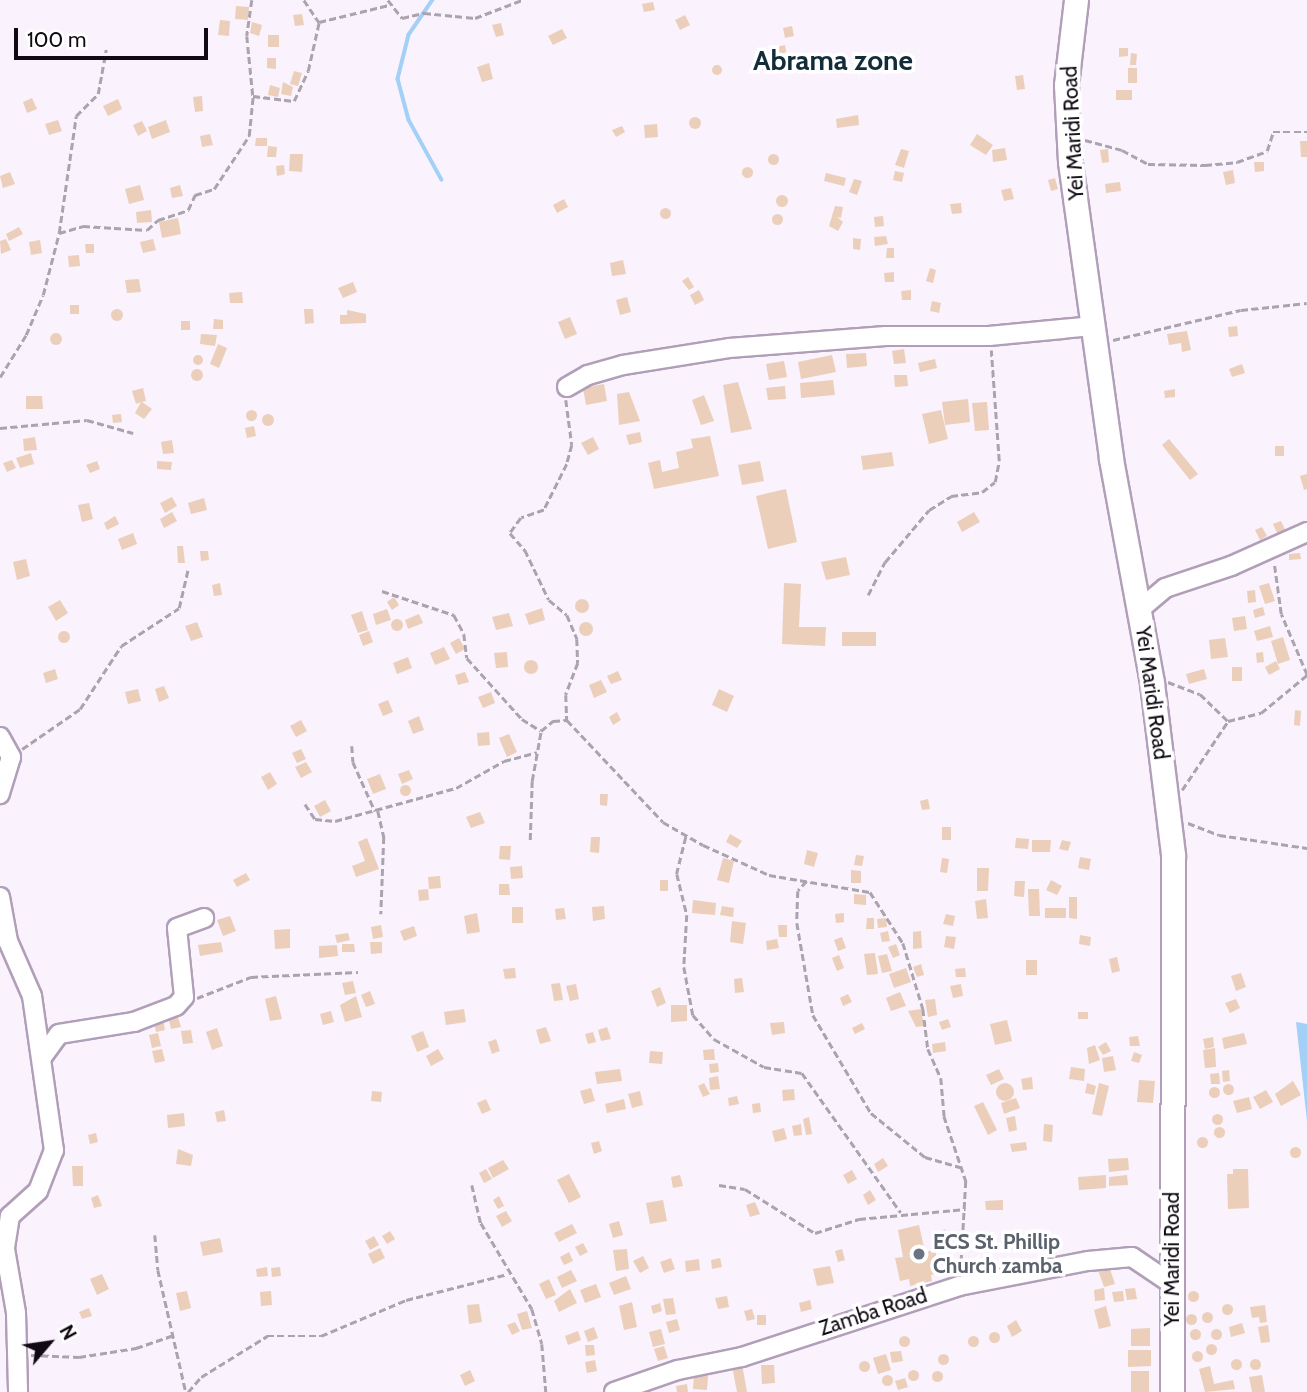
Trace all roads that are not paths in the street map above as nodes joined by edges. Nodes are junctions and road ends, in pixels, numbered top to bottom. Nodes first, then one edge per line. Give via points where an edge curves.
1 (1076, 0) edge
2 (1094, 335) junction
3 (567, 387) road end
4 (1307, 532) edge
5 (1139, 610) junction
6 (0, 737) edge
7 (0, 794) edge
8 (0, 897) edge
9 (204, 918) dead end
10 (43, 1056) junction
11 (2, 1248) edge
12 (1172, 1284) junction
13 (18, 1392) edge
14 (614, 1392) edge
15 (1172, 1392) edge

1 - 2 main road, Yei Maridi Road via 1066,85
2 - 3 street via 886,336 660,356 588,375
2 - 5 main road, Yei Maridi Road
4 - 5 street via 1231,566 1165,588
5 - 12 main road, Yei Maridi Road via 1152,684 1175,900
6 - 7 street via 11,757
8 - 10 street via 8,941 32,996
9 - 10 street via 177,928 184,997 177,1004 134,1022 59,1034
10 - 11 street via 54,1150 38,1191 10,1216
11 - 13 street via 16,1313
12 - 14 street, Zamba Road via 1132,1257 959,1286 742,1357 678,1370
12 - 15 main road, Yei Maridi Road

